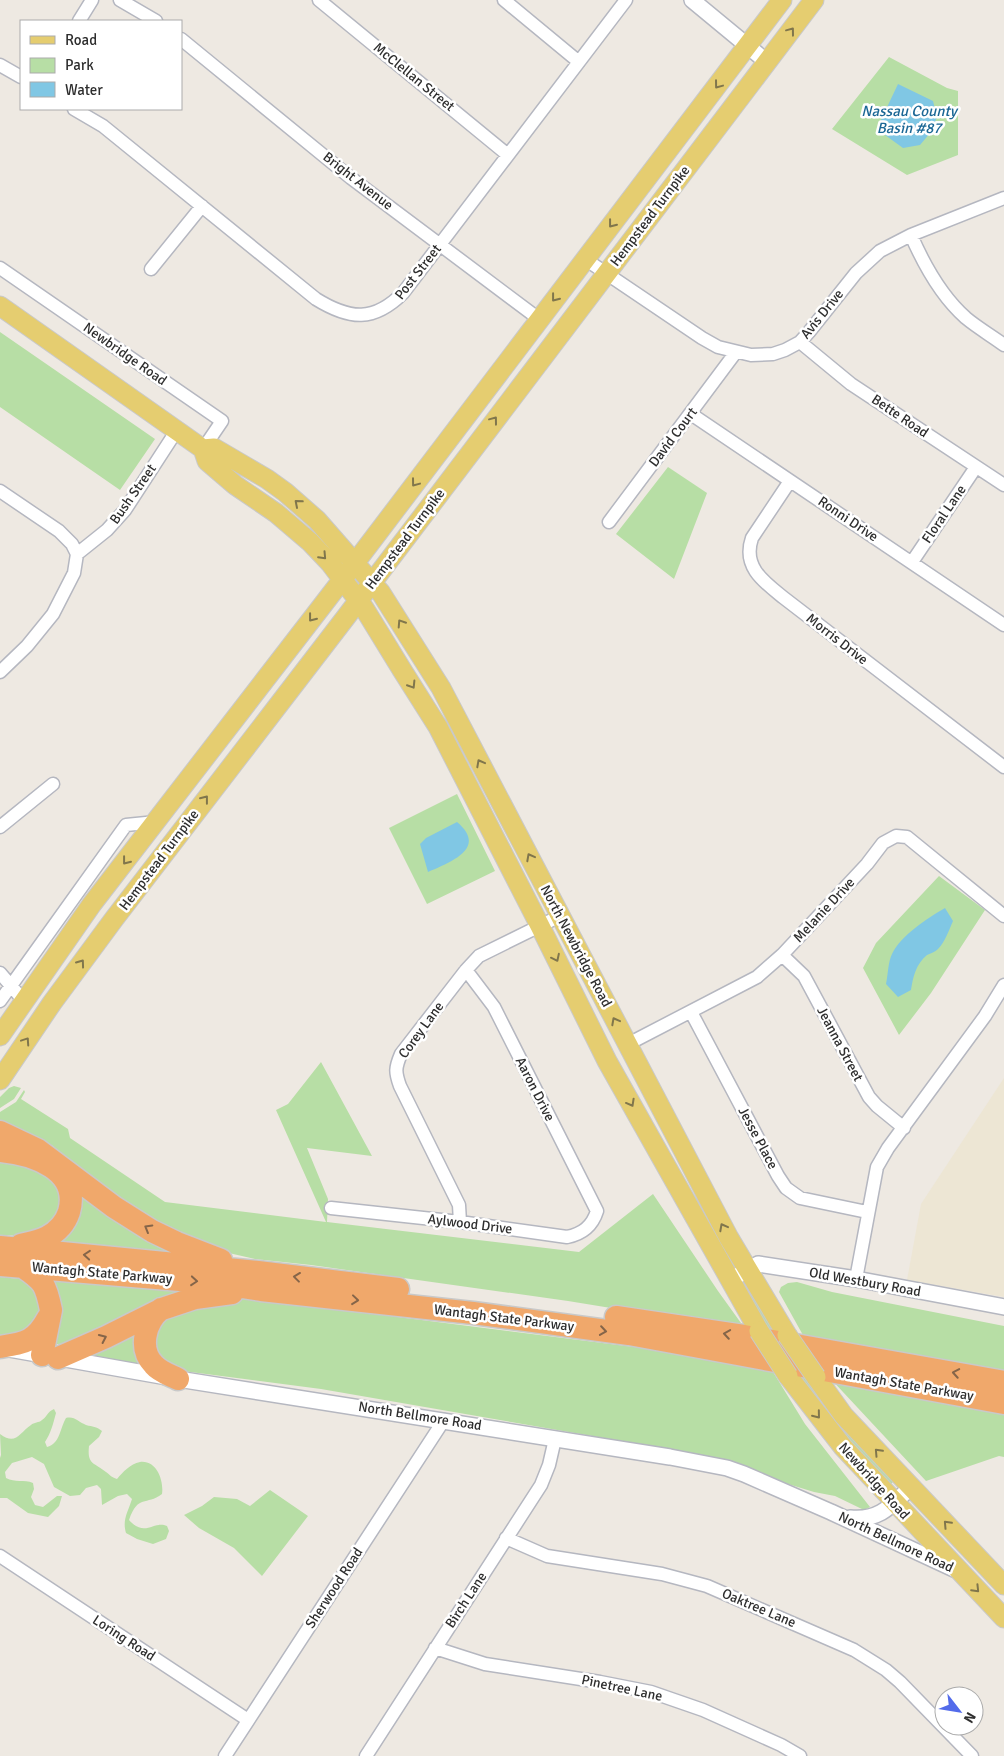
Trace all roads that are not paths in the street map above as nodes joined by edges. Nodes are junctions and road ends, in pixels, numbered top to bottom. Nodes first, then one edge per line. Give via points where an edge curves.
1 (92, 0) edge
2 (120, 0) edge
3 (319, 0) edge
4 (504, 0) edge
5 (626, 0) edge
6 (692, 0) edge
7 (782, 0) edge
8 (814, 0) edge
9 (80, 20) edge
10 (154, 20) edge
11 (182, 40) edge
12 (747, 46) junction
13 (579, 62) junction
14 (767, 62) junction
15 (0, 65) edge
16 (20, 76) edge
17 (76, 110) edge
18 (508, 155) junction
19 (1004, 198) edge
20 (202, 206) junction
21 (910, 235) junction
22 (440, 245) junction
23 (585, 259) junction
24 (0, 268) edge
25 (151, 269) dead end
26 (606, 274) junction
27 (0, 306) edge
28 (539, 319) junction
29 (800, 342) junction
30 (1004, 345) edge
31 (736, 352) junction
32 (691, 414) junction
33 (177, 430) junction
34 (203, 449) junction
35 (976, 467) junction
36 (790, 481) junction
37 (1004, 485) edge
38 (0, 492) edge
39 (609, 522) dead end
40 (76, 554) junction
41 (355, 562) junction
42 (912, 562) junction
43 (342, 580) junction
44 (372, 582) junction
45 (358, 601) junction
46 (1004, 625) edge
47 (0, 672) edge
48 (1004, 767) edge
49 (53, 784) dead end
50 (503, 806) junction
51 (483, 814) junction
52 (156, 822) junction
53 (0, 827) edge
54 (92, 904) junction
55 (560, 916) junction
56 (1004, 916) edge
57 (540, 926) junction
58 (782, 955) junction
59 (466, 970) junction
60 (0, 973) edge
61 (10, 985) junction
62 (1004, 986) edge
63 (0, 1001) edge
64 (24, 1001) junction
65 (52, 1002) junction
66 (690, 1012) junction
67 (0, 1036) edge
68 (628, 1044) junction
69 (0, 1080) edge
70 (904, 1128) junction
71 (0, 1132) edge
72 (0, 1151) edge
73 (331, 1208) dead end
74 (597, 1211) joint
75 (867, 1212) junction
76 (460, 1222) junction
77 (9, 1257) edge
78 (747, 1270) junction
79 (856, 1279) junction
80 (730, 1280) junction
81 (260, 1281) junction
82 (1004, 1307) edge
83 (162, 1308) junction
84 (51, 1310) junction
85 (759, 1331) joint
86 (787, 1335) joint
87 (0, 1348) edge
88 (50, 1356) junction
89 (178, 1379) junction
90 (1004, 1382) edge
91 (1004, 1403) edge
92 (444, 1420) junction
93 (555, 1439) junction
94 (911, 1487) junction
95 (894, 1503) junction
96 (831, 1512) junction
97 (506, 1538) junction
98 (0, 1556) edge
99 (961, 1573) junction
100 (1004, 1585) edge
101 (1004, 1618) edge
102 (435, 1648) junction
103 (248, 1720) junction
104 (369, 1755) edge
105 (225, 1756) edge
106 (800, 1756) edge
107 (972, 1756) edge

1 - 9 street
2 - 10 street
3 - 18 street, McClellan Street
4 - 13 street
5 - 13 street, Post Street
6 - 12 street
7 - 12 main road, Hempstead Turnpike
14 -> 8 main road, Hempstead Turnpike
11 - 22 street, Bright Avenue
12 - 14 street
12 -> 23 main road, Hempstead Turnpike
13 - 18 street, Post Street
14 - 26 main road, Hempstead Turnpike
15 - 16 street
17 - 20 street, Post Street via 103,126
18 - 22 street, Post Street
19 - 21 street, Avis Drive
20 - 22 street, Post Street via 316,299 344,314 368,314 392,304
20 - 25 street
21 - 29 street, Avis Drive via 880,251 856,273
21 - 30 street via 934,280 950,300 966,317
22 - 28 street, Bright Avenue
23 - 26 street, Avis Drive
23 -> 28 main road, Hempstead Turnpike
24 - 34 street, Newbridge Road via 222,421
26 - 31 street, Avis Drive via 702,338
44 -> 26 main road, Hempstead Turnpike
27 - 33 main road
28 -> 41 main road, Hempstead Turnpike
29 - 31 street, Avis Drive via 773,354
29 - 35 street, Bette Road via 852,384
31 - 32 street, David Court
32 - 36 street, Ronni Drive
32 - 39 street, David Court
33 - 34 main road
33 - 40 street, Bush Street via 125,510 107,530
41 -> 34 main road via 317,520 285,492 214,448
34 -> 43 main road via 207,461 310,542
35 - 37 street, Bette Road
35 - 42 street, Floral Lane
36 - 42 street, Ronni Drive
36 - 48 street, Morris Drive via 749,545 749,557 756,574
38 - 40 street via 59,531 72,544
40 - 47 street via 74,573 52,614 27,646
41 - 43 main road, Hempstead Turnpike
41 - 44 main road, North Newbridge Road
42 - 46 street, Ronni Drive
43 - 45 main road
43 -> 52 main road, Hempstead Turnpike
44 - 45 main road, Hempstead Turnpike
50 -> 44 main road, North Newbridge Road via 435,678
45 -> 51 main road, North Newbridge Road via 438,726
65 -> 45 main road, Hempstead Turnpike
49 - 53 street
50 - 51 main road
55 -> 50 main road, North Newbridge Road
51 - 57 main road, North Newbridge Road
52 -> 54 main road, Hempstead Turnpike
52 - 61 street via 126,825
54 - 64 main road, Hempstead Turnpike
54 - 65 main road via 46,983 43,994
55 - 57 street, Corey Lane
68 -> 55 main road, North Newbridge Road
56 - 58 street, Melanie Drive via 908,837 896,836 883,843
57 - 59 street, Corey Lane via 479,956
57 -> 80 main road, North Newbridge Road via 607,1061
58 - 66 street, Melanie Drive via 749,981
58 - 70 street, Jeanna Street via 804,976 869,1097
59 - 74 street, Aaron Drive via 494,1007
59 - 76 street, Corey Lane via 396,1066 400,1086 459,1205
60 - 61 street
61 - 63 street
61 - 64 street
62 - 70 street
64 - 67 main road, Hempstead Turnpike
69 -> 65 main road, Hempstead Turnpike
66 - 68 street, Melanie Drive
66 - 75 street, Jesse Place via 786,1188 800,1198
78 -> 68 main road, North Newbridge Road
70 - 75 street via 877,1168
81 -> 71 highway via 152,1231 38,1150
72 - 77 highway via 28,1156 53,1168 71,1191 67,1218 60,1228
73 - 76 street, Aylwood Drive
74 - 76 street, Aylwood Drive via 594,1221 585,1230 567,1237
75 - 79 street
77 - 81 highway, Wantagh State Parkway
77 - 84 highway via 39,1278 46,1287
78 - 79 street, Old Westbury Road via 758,1264
78 - 80 street, Old Westbury Road
78 - 86 main road, North Newbridge Road
79 - 82 street, Old Westbury Road
80 - 85 main road, North Newbridge Road
81 - 83 highway
90 -> 81 highway, Wantagh State Parkway via 744,1336 615,1317
81 -> 91 highway, Wantagh State Parkway via 629,1334
88 -> 83 highway via 113,1334
83 - 89 highway via 148,1323 146,1345 154,1365
84 - 87 highway via 41,1331 30,1341
84 - 88 highway
85 -> 95 main road, Newbridge Road, bridge via 788,1376 843,1447
94 -> 86 main road, Newbridge Road, bridge via 844,1416
87 - 88 street, North Bellmore Road
88 - 89 street, North Bellmore Road
89 - 92 street, North Bellmore Road
92 - 93 street, North Bellmore Road
92 - 103 street, Sherwood Road
93 - 96 street, North Bellmore Road via 727,1468
93 - 97 street, Birch Lane via 541,1484
94 - 95 street, North Bellmore Road
100 -> 94 main road, Newbridge Road
95 - 96 street, North Bellmore Road via 870,1518 850,1518
95 - 99 main road, Newbridge Road
96 - 99 street, North Bellmore Road
97 - 102 street, Birch Lane
97 - 107 street, Oaktree Lane via 547,1556 662,1574 707,1586 854,1650 900,1682
98 - 103 street, Loring Road
99 -> 101 main road, Newbridge Road
102 - 104 street, Birch Lane
102 - 106 street, Pinetree Lane via 485,1664 651,1692 703,1710
103 - 105 street, Sherwood Road

